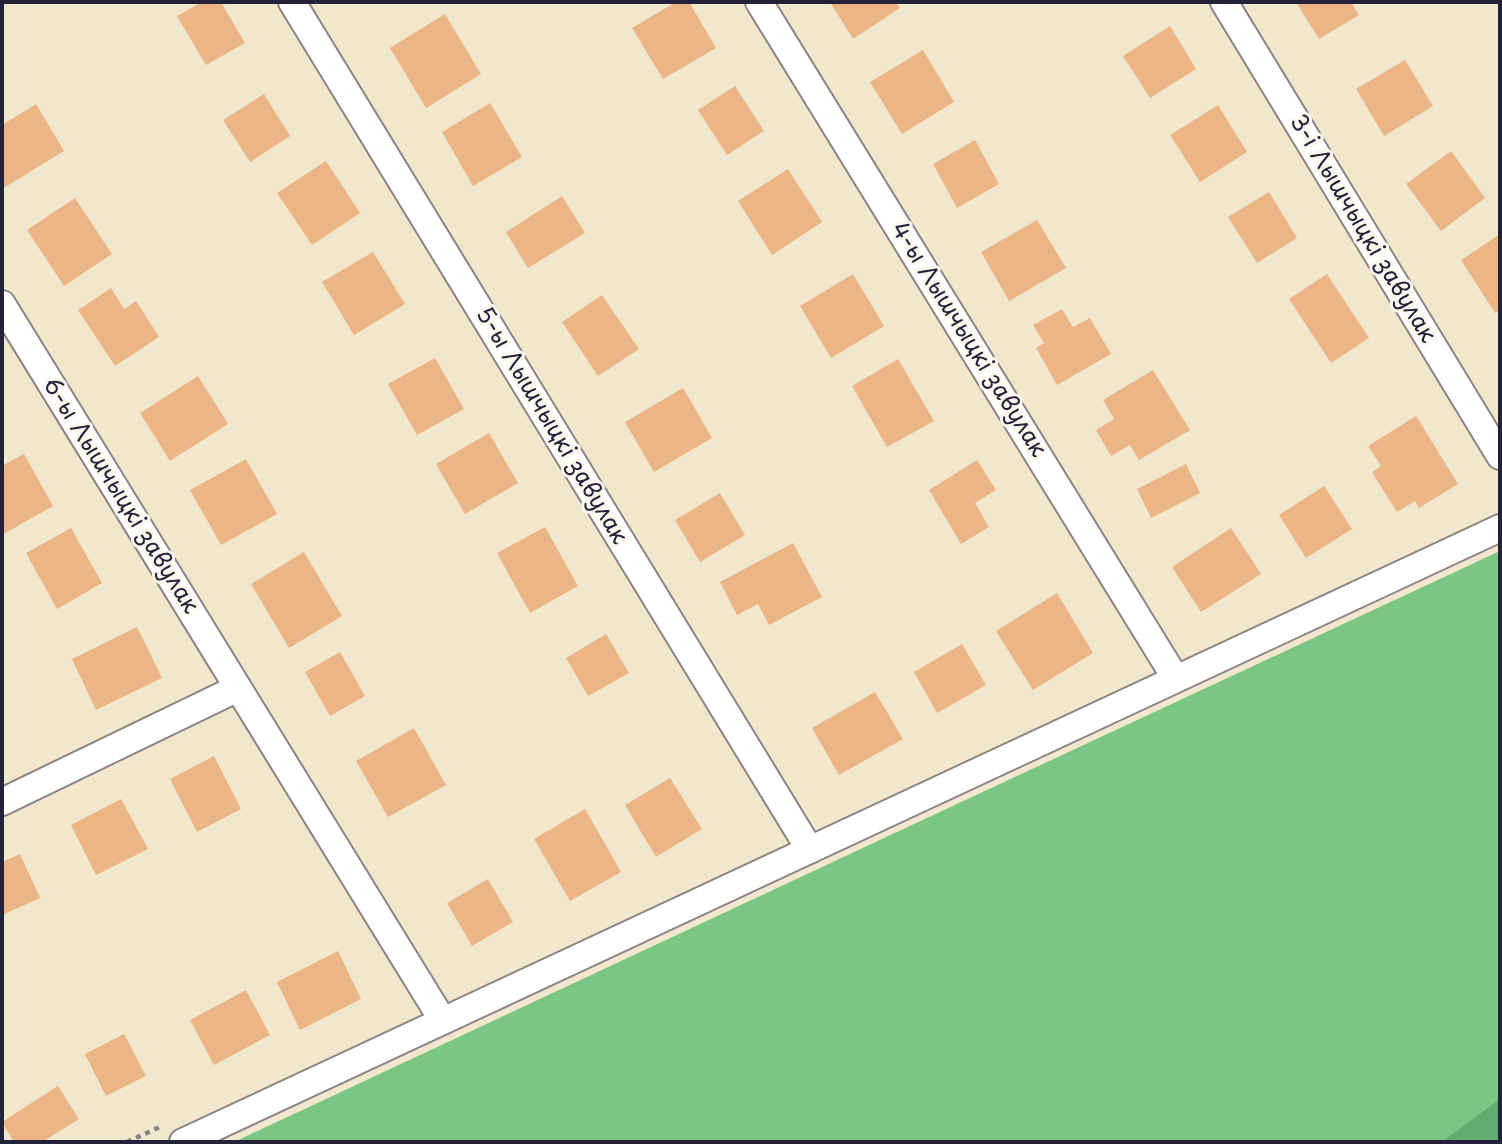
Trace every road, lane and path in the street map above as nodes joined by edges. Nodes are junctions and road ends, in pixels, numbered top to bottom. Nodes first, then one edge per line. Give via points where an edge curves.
1 (292, 2) edge
2 (759, 2) edge
3 (1224, 2) edge
4 (2, 304) edge
5 (1500, 456) edge
6 (1500, 528) edge
7 (1176, 678) junction
8 (238, 688) junction
9 (2, 802) edge
10 (810, 850) junction
11 (443, 1021) junction
12 (183, 1142) edge

1 - 10 street, 5-ы Лышчыцкі завулак
2 - 7 street, 4-ы Лышчыцкі завулак
3 - 5 street, 3-і Лышчыцкі завулак
4 - 8 street, 6-ы Лышчыцкі завулак
6 - 7 street
7 - 10 street
8 - 9 street
8 - 11 street, 6-ы Лышчыцкі завулак
10 - 11 street
11 - 12 street

